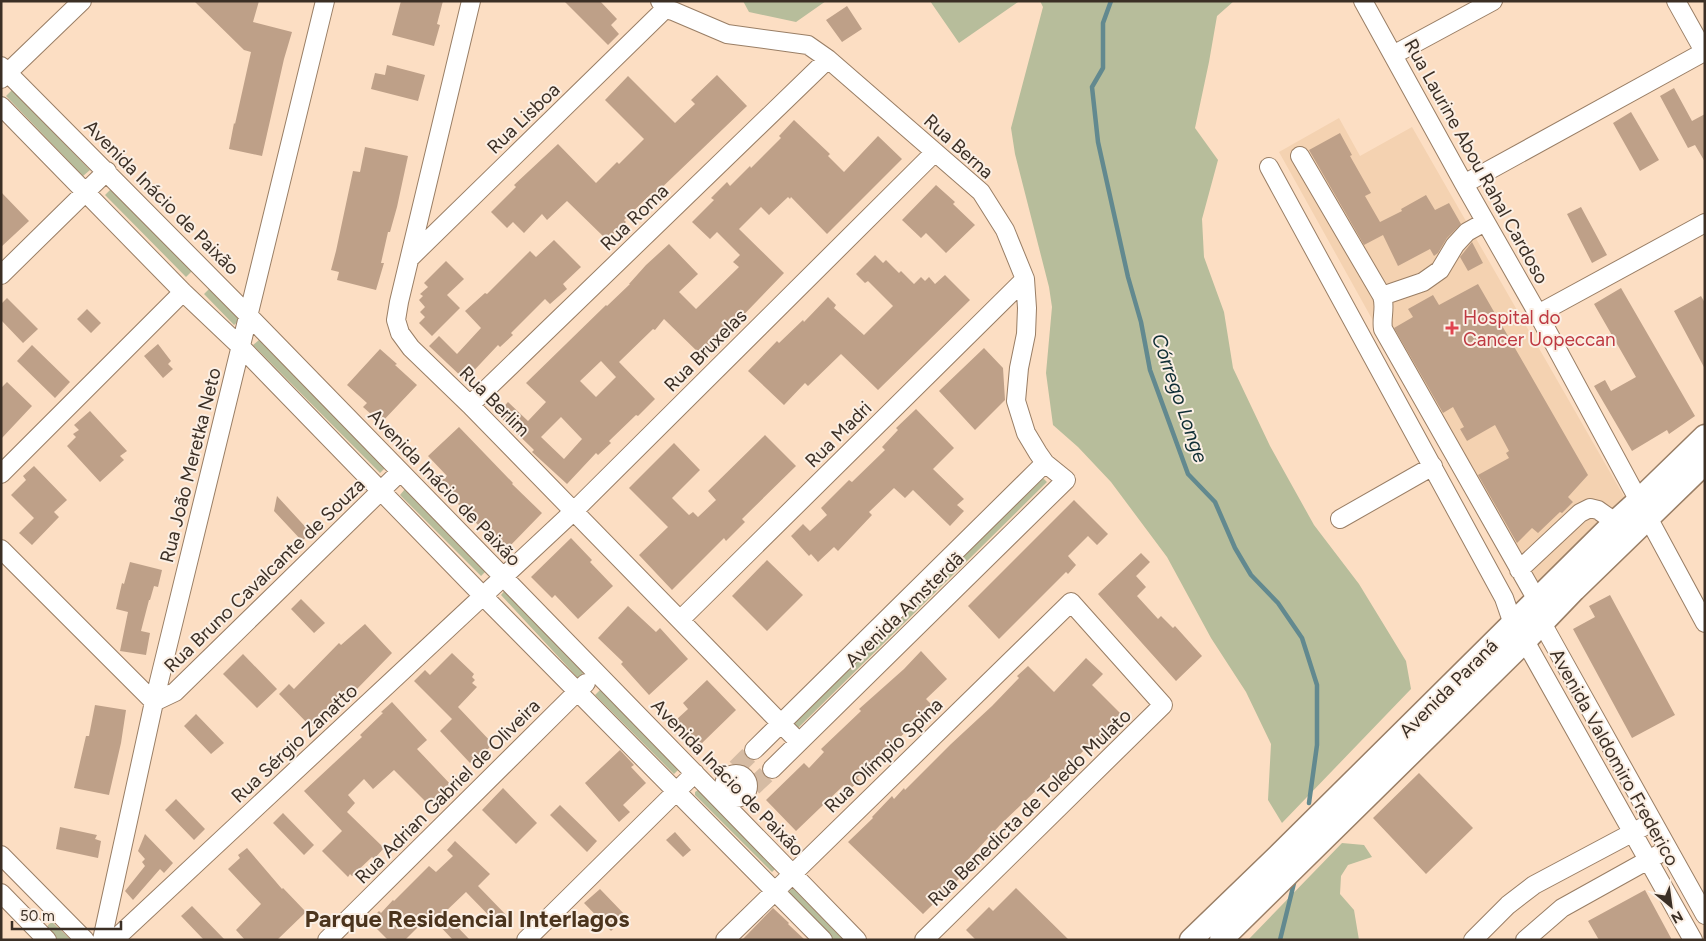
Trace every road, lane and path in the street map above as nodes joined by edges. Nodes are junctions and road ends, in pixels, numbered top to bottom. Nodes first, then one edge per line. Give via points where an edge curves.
1 (82, 1) edge
2 (325, 1) edge
3 (470, 1) edge
4 (1363, 1) edge
5 (1493, 1) edge
6 (1676, 1) edge
7 (663, 5) edge
8 (1705, 52) edge
9 (1393, 55) junction
10 (828, 60) junction
11 (3, 72) edge
12 (1, 106) edge
13 (935, 152) junction
14 (1300, 156) dead end
15 (1269, 167) dead end
16 (106, 171) junction
17 (1464, 184) junction
18 (86, 192) junction
19 (1485, 222) junction
20 (1705, 223) edge
21 (410, 258) junction
22 (1, 275) edge
23 (1025, 279) junction
24 (183, 292) junction
25 (1382, 296) junction
26 (1538, 314) junction
27 (248, 315) junction
28 (241, 347) junction
29 (470, 405) junction
30 (1705, 436) edge
31 (1045, 463) junction
32 (1705, 464) edge
33 (1433, 466) junction
34 (400, 472) junction
35 (1, 474) edge
36 (1066, 480) joint
37 (380, 490) junction
38 (1643, 509) junction
39 (574, 511) junction
40 (1340, 519) dead end
41 (1615, 522) junction
42 (1, 548) edge
43 (1520, 570) junction
44 (504, 578) junction
45 (1567, 583) junction
46 (483, 596) junction
47 (1070, 602) joint
48 (1529, 619) junction
49 (680, 620) junction
50 (1705, 623) edge
51 (597, 673) junction
52 (578, 691) junction
53 (154, 702) junction
54 (781, 724) junction
55 (799, 742) junction
56 (754, 750) tunnel mouth
57 (772, 769) tunnel mouth
58 (695, 773) junction
59 (676, 791) junction
60 (712, 792) junction
61 (730, 810) junction
62 (1652, 822) junction
63 (1634, 832) junction
64 (1668, 850) junction
65 (1, 855) edge
66 (1649, 859) junction
67 (792, 874) junction
68 (775, 891) junction
69 (1, 893) edge
70 (1705, 915) edge
71 (47, 940) edge
72 (85, 940) edge
73 (102, 940) edge
74 (114, 940) edge
75 (327, 940) edge
76 (526, 940) edge
77 (725, 940) edge
78 (823, 940) edge
79 (857, 940) edge
80 (924, 940) edge
81 (1191, 940) edge
82 (1221, 940) edge
83 (1474, 940) edge
84 (1525, 940) edge
85 (1693, 940) edge

1 - 11 street
2 - 27 street, Rua João Meretka Neto
3 - 21 street, Rua Berlim
4 - 9 street, Rua Laurine Abou Rahal Cardoso
5 - 9 street
6 - 8 street
7 - 10 street, Rua Berna via 727,34 808,45
7 - 21 street, Rua Lisboa
8 - 17 street
9 - 17 street, Rua Laurine Abou Rahal Cardoso
10 - 13 street, Rua Berna
10 - 29 street, Rua Roma
11 - 16 street, Avenida Inácio de Paixão
12 - 18 street
13 - 23 street, Rua Berna via 981,192 1005,230
13 - 39 street, Rua Bruxelas
14 - 25 street
15 - 33 street
16 - 18 street
16 - 27 street, Avenida Inácio de Paixão
17 - 19 street, Rua Laurine Abou Rahal Cardoso
18 - 22 street
18 - 24 street
19 - 25 street via 1467,232 1440,270 1423,282
19 - 26 street, Rua Laurine Abou Rahal Cardoso
20 - 26 street
21 - 29 street, Rua Berlim via 396,320 400,333 411,348
23 - 31 street, Rua Berna via 1026,334 1018,368 1016,401 1026,433
23 - 49 street, Rua Madri
24 - 28 street
24 - 35 street
25 - 43 street via 1383,329
26 - 38 street, Rua Laurine Abou Rahal Cardoso
27 - 28 street, Rua João Meretka Neto
27 - 34 street, Avenida Inácio de Paixão
28 - 37 street
28 - 53 street, Rua João Meretka Neto
29 - 39 street, Rua Berlim
30 - 38 main road, Avenida Paraná
31 - 36 street, Rua Berna
31 - 54 street, Avenida Amsterdã
32 - 38 main road, Avenida Paraná
33 - 40 street
33 - 48 street via 1504,598
34 - 37 street, Rua Bruno Cavalcante de Souza
34 - 44 street, Avenida Inácio de Paixão
36 - 55 street, Avenida Amsterdã
37 - 46 street
37 - 53 street, Rua Bruno Cavalcante de Souza via 175,692
38 - 41 main road, Avenida Paraná
38 - 45 main road, Avenida Paraná
38 - 50 street, Rua Laurine Abou Rahal Cardoso
39 - 44 street, Rua Bruxelas
39 - 49 street, Rua Berlim
41 - 43 street via 1598,510 1590,508 1580,513
41 - 45 main road, Avenida Paraná
42 - 53 street
43 - 48 street
44 - 46 street, Rua Sérgio Zanatto
44 - 51 street, Avenida Inácio de Paixão
45 - 48 main road, Avenida Paraná
46 - 52 street
46 - 74 street, Rua Sérgio Zanatto
47 - 67 street, Rua Olímpio Spina
47 - 80 street, Rua Benedicta de Toledo Mulato via 1163,705
48 - 62 street, Avenida Valdomiro Frederico
48 - 63 street, Avenida Valdomiro Frederico
48 - 81 main road, Avenida Paraná
48 - 82 main road, Avenida Paraná
49 - 54 street, Rua Berlim
51 - 52 street, Rua Adrian Gabriel de Oliveira
51 - 58 street, Avenida Inácio de Paixão
52 - 59 street
52 - 75 street, Rua Adrian Gabriel de Oliveira
53 - 73 street, Rua João Meretka Neto
54 - 55 street, Rua Berlim
54 - 56 street, Avenida Amsterdã
55 - 57 street, Avenida Amsterdã
58 - 59 street
58 - 60 street, Avenida Inácio de Paixão
59 - 68 street
59 - 76 street
60 - 61 street, Avenida Inácio de Paixão
60 - 61 street via 732,773 723,785 725,793 736,799 749,791
61 - 67 street, Avenida Inácio de Paixão
62 - 63 street
62 - 64 street, Avenida Valdomiro Frederico
63 - 66 street, Avenida Valdomiro Frederico
63 - 83 street via 1534,885
64 - 66 street
64 - 70 street, Avenida Valdomiro Frederico
65 - 72 street
66 - 84 street via 1562,908
66 - 85 street, Avenida Valdomiro Frederico
67 - 68 street, Rua Olímpio Spina
67 - 79 street, Avenida Inácio de Paixão
68 - 77 street, Rua Olímpio Spina
68 - 78 street
69 - 71 street

